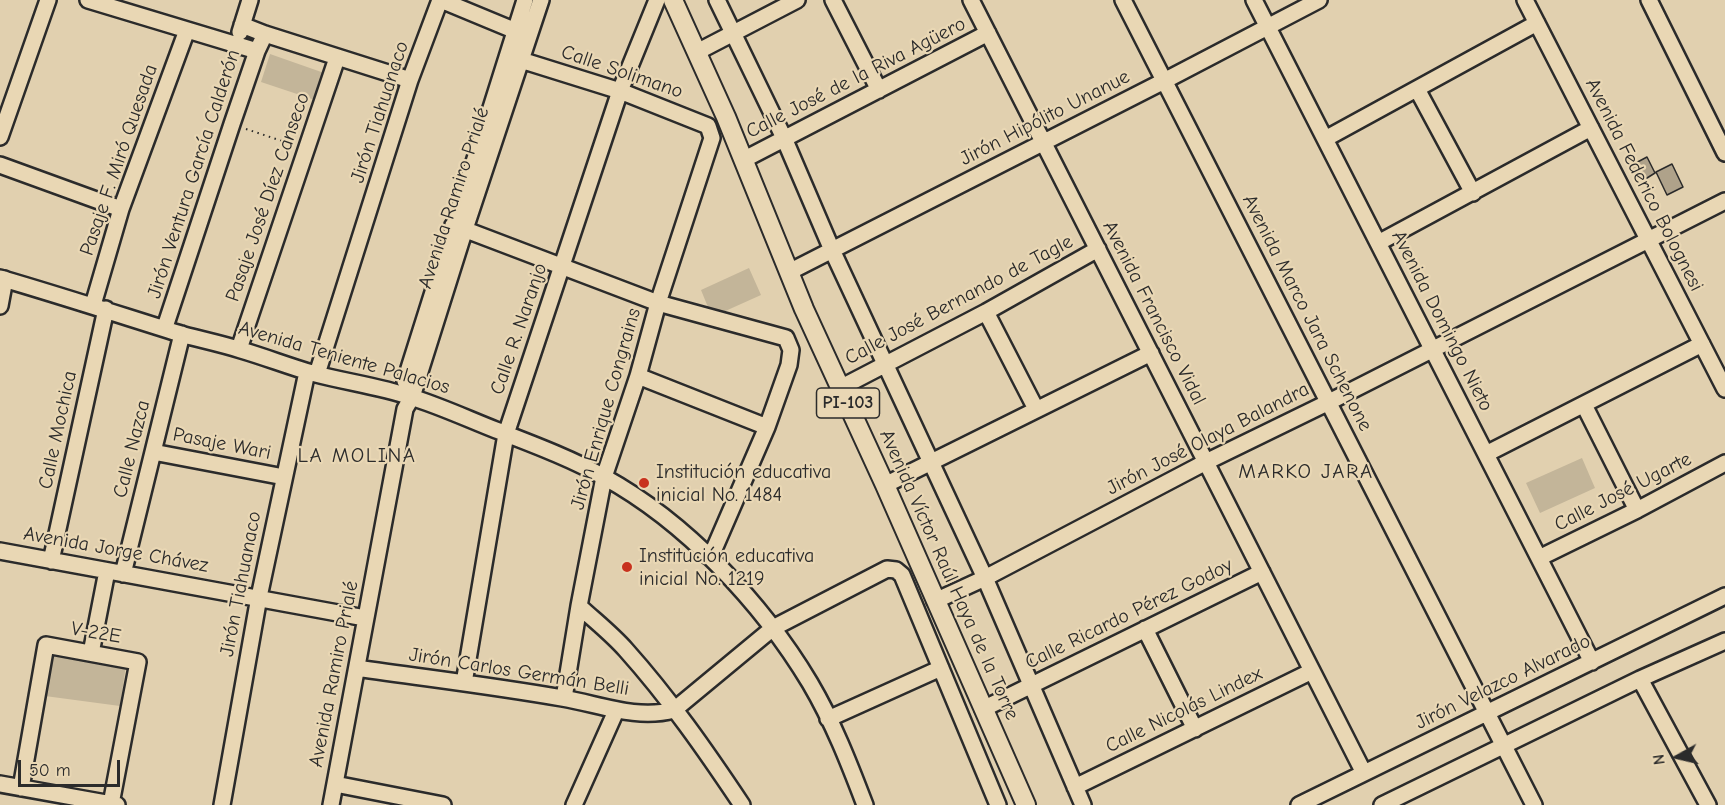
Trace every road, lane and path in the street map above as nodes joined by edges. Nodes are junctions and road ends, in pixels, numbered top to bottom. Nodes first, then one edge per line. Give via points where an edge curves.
1 (48, 0) edge
2 (88, 0) edge
3 (250, 0) edge
4 (441, 0) edge
5 (525, 0) edge
6 (541, 0) edge
7 (657, 0) edge
8 (673, 0) edge
9 (717, 0) edge
10 (798, 0) edge
11 (833, 0) edge
12 (971, 0) edge
13 (1123, 0) edge
14 (1254, 0) edge
15 (1319, 0) edge
16 (1525, 0) edge
17 (1648, 0) edge
18 (1537, 23) junction
19 (242, 25) junction
20 (1268, 27) junction
21 (187, 30) junction
22 (734, 33) junction
23 (988, 33) junction
24 (265, 34) junction
25 (522, 34) junction
26 (236, 44) junction
27 (257, 51) junction
28 (697, 52) junction
29 (337, 58) junction
30 (515, 58) junction
31 (411, 80) junction
32 (1164, 81) junction
33 (1418, 89) junction
34 (879, 90) junction
35 (620, 91) junction
36 (232, 124) junction
37 (1591, 128) junction
38 (0, 137) edge
39 (712, 138) joint
40 (784, 138) junction
41 (1325, 139) junction
42 (1044, 143) junction
43 (306, 149) junction
44 (1725, 153) edge
45 (743, 160) junction
46 (0, 165) edge
47 (1473, 193) junction
48 (1725, 201) edge
49 (121, 209) junction
50 (459, 227) junction
51 (1647, 238) junction
52 (1378, 243) junction
53 (1098, 249) junction
54 (832, 250) junction
55 (563, 267) junction
56 (789, 272) junction
57 (3, 279) edge
58 (658, 303) junction
59 (0, 306) edge
60 (100, 307) junction
61 (986, 312) junction
62 (165, 327) junction
63 (182, 334) junction
64 (1702, 344) junction
65 (1432, 348) junction
66 (239, 349) junction
67 (1151, 353) junction
68 (886, 364) junction
69 (312, 373) junction
70 (638, 376) junction
71 (840, 387) junction
72 (1725, 390) edge
73 (406, 400) junction
74 (1329, 402) junction
75 (1584, 405) junction
76 (1036, 409) junction
77 (767, 427) junction
78 (506, 434) junction
79 (153, 452) junction
80 (1486, 454) junction
81 (932, 462) junction
82 (1206, 462) junction
83 (1725, 464) edge
84 (284, 477) junction
85 (604, 477) junction
86 (885, 485) junction
87 (1637, 510) junction
88 (0, 551) edge
89 (708, 556) junction
90 (1539, 558) junction
91 (51, 561) junction
92 (107, 571) junction
93 (1262, 572) junction
94 (123, 574) junction
95 (985, 578) junction
96 (1725, 596) edge
97 (259, 597) junction
98 (935, 601) junction
99 (579, 606) junction
100 (365, 618) junction
101 (772, 628) junction
102 (1145, 629) junction
103 (1725, 641) edge
104 (91, 653) junction
105 (1592, 662) junction
106 (357, 668) junction
107 (941, 668) junction
108 (1312, 671) junction
109 (1640, 679) junction
110 (464, 683) junction
111 (1032, 685) junction
112 (564, 698) junction
113 (983, 709) junction
114 (674, 710) junction
115 (616, 711) junction
116 (1488, 712) junction
117 (828, 719) junction
118 (1194, 729) junction
119 (1505, 746) junction
120 (1364, 773) junction
121 (0, 784) edge
122 (335, 784) junction
123 (1075, 787) junction
124 (21, 788) junction
125 (114, 805) edge
126 (222, 805) edge
127 (331, 805) edge
128 (443, 805) edge
129 (574, 805) edge
130 (742, 805) edge
131 (865, 805) edge
132 (998, 805) edge
133 (1026, 805) edge
134 (1083, 805) edge
135 (1299, 805) edge
136 (1382, 805) edge
137 (1534, 805) edge
138 (1708, 805) edge

1 - 38 street
2 - 21 street
3 - 19 street, Jirón Ventura García Calderón
4 - 25 street
4 - 31 street, Jirón Tiahuanaco
5 - 25 street, Avenida Ramiro Prialé
6 - 25 street, Avenida Ramiro Prialé
7 - 35 street, Calle R. Naranjo
8 - 28 main road, Avenida Víctor Raúl Haya de la Torre / PI-103
9 - 22 street
10 - 22 street
11 - 34 street
12 - 23 street, Avenida Francisco Vidal
13 - 32 street, Avenida Marco Jara Schenone
14 - 20 street, Avenida Domingo Nieto
15 - 20 street, Jirón Hipólito Unanue
16 - 18 street, Avenida Federico Bolognesi
17 - 44 street
18 - 33 street
18 - 37 street, Avenida Federico Bolognesi
19 - 24 street
19 - 26 street, Jirón Ventura García Calderón
20 - 32 street, Jirón Hipólito Unanue
20 - 41 street, Avenida Domingo Nieto
21 - 26 street
21 - 49 street, Pasaje F. Miró Quesada
22 - 28 street
22 - 40 street
23 - 34 street, Calle José de la Riva Agüero
23 - 42 street, Avenida Francisco Vidal
24 - 27 street, Jirón Ventura García Calderón
24 - 29 street
25 - 30 street, Avenida Ramiro Prialé
26 - 27 street
27 - 36 street, Jirón Ventura García Calderón
28 - 45 main road, Avenida Víctor Raúl Haya de la Torre / PI-103
29 - 31 street
29 - 43 street, Pasaje José Díez Canseco
30 - 35 street, Calle Solimano
30 - 50 street, Avenida Ramiro Prialé
31 - 69 street, Jirón Tiahuanaco
32 - 42 street, Jirón Hipólito Unanue
32 - 74 street, Avenida Marco Jara Schenone
33 - 41 street
33 - 47 street
34 - 40 street, Calle José de la Riva Agüero
35 - 39 street, Calle Solimano via 708,126
35 - 55 street, Calle R. Naranjo
36 - 43 path
36 - 62 street, Jirón Ventura García Calderón
37 - 47 street
37 - 51 street, Avenida Federico Bolognesi
39 - 58 street, Jirón Enrique Congrains
40 - 45 street, Calle José de la Riva Agüero
40 - 54 street
41 - 52 street, Avenida Domingo Nieto
42 - 53 street, Avenida Francisco Vidal
42 - 54 street, Jirón Hipólito Unanue
43 - 66 street, Pasaje José Díez Canseco
45 - 56 main road, Avenida Víctor Raúl Haya de la Torre / PI-103
46 - 49 street
47 - 52 street
48 - 51 street, Jirón José Olaya Balandra
49 - 60 street, Pasaje F. Miró Quesada
50 - 55 street
50 - 73 street, Avenida Ramiro Prialé
51 - 64 street, Avenida Federico Bolognesi
51 - 65 street, Jirón José Olaya Balandra
52 - 65 street, Avenida Domingo Nieto
53 - 61 street, Calle José Bernando de Tagle
53 - 67 street, Avenida Francisco Vidal
54 - 56 street, Jirón Hipólito Unanue
54 - 68 street
55 - 58 street
55 - 78 street, Calle R. Naranjo
56 - 71 main road, Avenida Víctor Raúl Haya de la Torre / PI-103
57 - 59 street
57 - 60 street, Avenida Teniente Palacios
58 - 70 street, Jirón Enrique Congrains
58 - 77 street via 786,338 791,350 789,365
60 - 62 street, Avenida Teniente Palacios
60 - 91 street, Calle Mochica
61 - 68 street, Calle José Bernando de Tagle
61 - 76 street
62 - 63 street, Avenida Teniente Palacios
63 - 66 street, Avenida Teniente Palacios
63 - 79 street, Calle Nazca
64 - 72 street, Avenida Federico Bolognesi
64 - 75 street
65 - 74 street, Jirón José Olaya Balandra
65 - 80 street, Avenida Domingo Nieto
66 - 69 street, Avenida Teniente Palacios
67 - 76 street
67 - 82 street, Avenida Francisco Vidal
68 - 71 street, Calle José Bernando de Tagle
68 - 81 street
69 - 73 street, Avenida Teniente Palacios
69 - 84 street, Jirón Tiahuanaco
70 - 77 street
70 - 85 street, Jirón Enrique Congrains
71 - 86 main road, Avenida Víctor Raúl Haya de la Torre / PI-103
73 - 78 street, Avenida Teniente Palacios
73 - 100 street, Avenida Ramiro Prialé
74 - 82 street, Jirón José Olaya Balandra
74 - 116 street, Avenida Marco Jara Schenone
75 - 80 street
75 - 87 street
76 - 81 street
77 - 89 street
78 - 85 street, Avenida Teniente Palacios
78 - 110 street, Calle R. Naranjo
79 - 84 street, Pasaje Wari
79 - 94 street, Calle Nazca
80 - 90 street, Avenida Domingo Nieto
81 - 86 street
81 - 95 street
82 - 93 street, Avenida Francisco Vidal
82 - 95 street, Jirón José Olaya Balandra
83 - 87 street, Calle José Ugarte
84 - 97 street, Jirón Tiahuanaco
85 - 89 street, Avenida Teniente Palacios via 662,516
85 - 99 street, Jirón Enrique Congrains
86 - 98 main road, Avenida Víctor Raúl Haya de la Torre / PI-103
87 - 90 street, Calle José Ugarte
88 - 91 street, Avenida Jorge Chávez
89 - 101 street, Avenida Teniente Palacios
90 - 105 street, Avenida Domingo Nieto
91 - 92 street, Avenida Jorge Chávez
92 - 94 street, Avenida Jorge Chávez
92 - 104 street
93 - 102 street, Calle Ricardo Pérez Godoy
93 - 108 street, Avenida Francisco Vidal
94 - 97 street, Avenida Jorge Chávez
95 - 98 street, Jirón José Olaya Balandra
95 - 111 street
96 - 105 street, Jirón Velazco Alvarado
97 - 100 street, Avenida Jorge Chávez
97 - 126 street, Jirón Tiahuanaco
98 - 113 main road, Avenida Víctor Raúl Haya de la Torre / PI-103
99 - 112 street, Jirón Enrique Congrains
99 - 114 street via 624,648
100 - 106 street, Avenida Ramiro Prialé
101 - 107 street via 887,569 896,570 902,575
101 - 114 street
101 - 117 street, Avenida Teniente Palacios via 810,683
102 - 111 street, Calle Ricardo Pérez Godoy
102 - 118 street
103 - 109 street
104 - 124 street, V-22E via 46,645
104 - 125 street, V-22E via 138,662
105 - 116 street, Jirón Velazco Alvarado
106 - 110 street, Jirón Carlos Germán Belli
106 - 122 street, Avenida Ramiro Prialé
107 - 117 street
107 - 132 street
108 - 118 street, Calle Nicolás Lindex
108 - 120 street, Avenida Francisco Vidal
109 - 119 street
109 - 138 street
110 - 112 street, Jirón Carlos Germán Belli
111 - 113 street, Calle Ricardo Pérez Godoy
111 - 123 street
112 - 115 street, Jirón Carlos Germán Belli
113 - 133 main road, Avenida Víctor Raúl Haya de la Torre / PI-103
114 - 115 street, Jirón Carlos Germán Belli via 659,714
114 - 130 street
115 - 129 street
116 - 119 street, Avenida Marco Jara Schenone
116 - 120 street, Jirón Velazco Alvarado
117 - 131 street, Avenida Teniente Palacios
118 - 123 street, Calle Nicolás Lindex
119 - 136 street
119 - 137 street, Avenida Marco Jara Schenone
120 - 135 street, Jirón Velazco Alvarado
121 - 124 street
122 - 127 street, Avenida Ramiro Prialé
122 - 128 street
123 - 134 street
124 - 125 street

